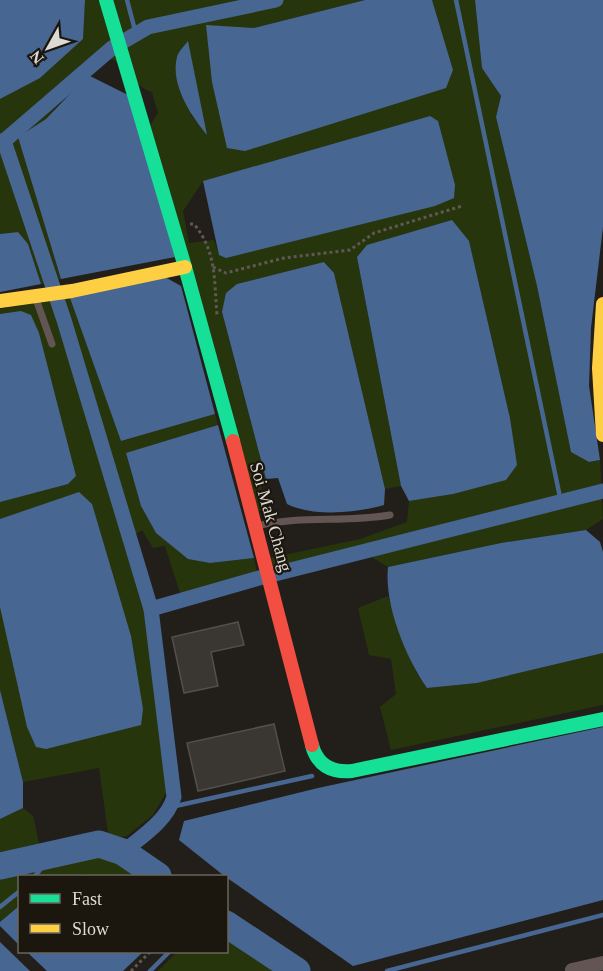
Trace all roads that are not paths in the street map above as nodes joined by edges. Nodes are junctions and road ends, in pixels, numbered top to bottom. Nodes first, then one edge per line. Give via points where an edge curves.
1 (106, 0) edge
2 (184, 267) junction
3 (40, 296) junction
4 (0, 301) edge
5 (603, 304) edge
6 (52, 344) dead end
7 (603, 435) edge
8 (390, 515) dead end
9 (255, 526) junction
10 (603, 719) edge
11 (603, 963) edge
12 (572, 970) edge

1 - 2 street, Soi Mak Chang
2 - 3 street
2 - 9 street, Soi Mak Chang
3 - 4 street
3 - 6 lane
5 - 7 street via 599,368
8 - 9 lane via 348,521 288,519
9 - 10 street, Soi Mak Chang via 312,749 322,765 339,773
11 - 12 street

